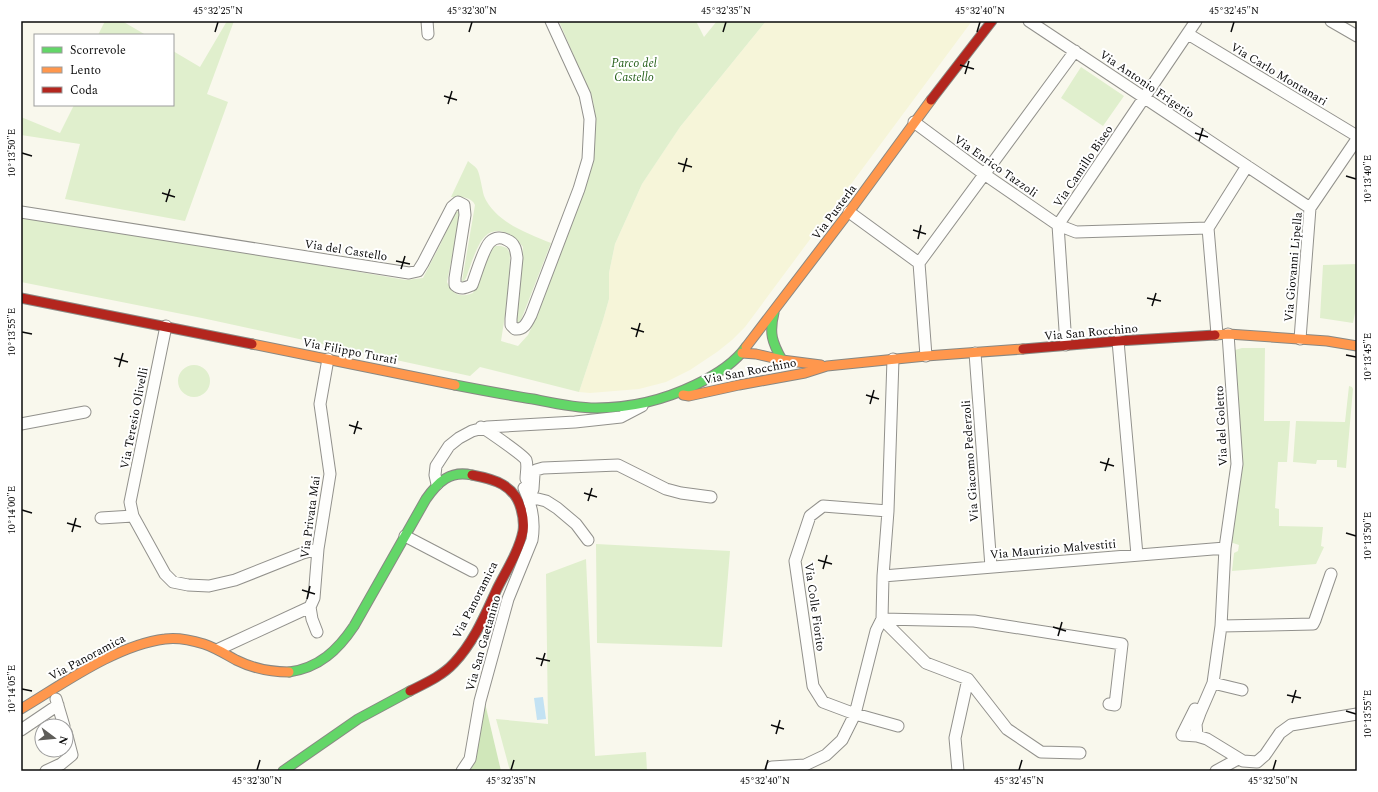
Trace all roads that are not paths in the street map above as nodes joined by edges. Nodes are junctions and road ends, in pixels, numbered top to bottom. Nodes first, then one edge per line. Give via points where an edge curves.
1 (427, 21) edge
2 (551, 21) edge
3 (992, 21) edge
4 (1029, 21) edge
5 (1196, 21) edge
6 (1331, 21) edge
7 (428, 34) dead end
8 (1188, 34) junction
9 (1357, 36) edge
10 (1075, 51) junction
11 (1144, 98) junction
12 (914, 122) junction
13 (1357, 138) edge
14 (1247, 166) junction
15 (984, 174) junction
16 (1310, 208) junction
17 (21, 212) edge
18 (849, 212) junction
19 (1058, 225) junction
20 (1208, 228) junction
21 (919, 263) junction
22 (21, 298) edge
23 (775, 309) junction
24 (166, 326) junction
25 (1222, 334) junction
26 (1300, 339) junction
27 (1118, 341) junction
28 (1066, 345) junction
29 (1357, 346) edge
30 (742, 352) junction
31 (975, 353) junction
32 (926, 356) junction
33 (328, 359) junction
34 (893, 359) junction
35 (782, 360) junction
36 (828, 366) junction
37 (676, 394) junction
38 (649, 402) junction
39 (85, 412) dead end
40 (21, 424) edge
41 (480, 426) junction
42 (437, 484) junction
43 (516, 496) junction
44 (711, 497) dead end
45 (529, 500) junction
46 (888, 511) junction
47 (132, 516) junction
48 (101, 518) dead end
49 (405, 536) junction
50 (588, 540) dead end
51 (1225, 548) junction
52 (318, 549) junction
53 (1137, 555) junction
54 (991, 567) junction
55 (472, 571) dead end
56 (1331, 574) dead end
57 (883, 576) junction
58 (1223, 588) junction
59 (310, 607) junction
60 (882, 618) junction
61 (1221, 626) junction
62 (317, 632) dead end
63 (219, 649) junction
64 (968, 679) junction
65 (1213, 683) junction
66 (52, 689) junction
67 (1242, 690) dead end
68 (1109, 704) dead end
69 (58, 705) junction
70 (21, 709) edge
71 (855, 714) junction
72 (1357, 714) edge
73 (62, 718) edge
74 (898, 726) dead end
75 (21, 730) edge
76 (1197, 736) junction
77 (1080, 752) dead end
78 (68, 758) edge
79 (1240, 760) junction
80 (772, 767) dead end
81 (46, 771) edge
82 (283, 771) edge
83 (462, 771) edge
84 (958, 771) edge
85 (1216, 771) edge

1 - 7 street
2 - 17 street, Via del Castello via 585,95 590,119 588,159 531,315 524,328 519,330 511,325 510,319 517,258 512,242 497,238 490,242 472,285 465,288 455,285 465,215 464,205 458,202 452,207 423,264 418,271 409,273
3 - 12 street, Via Pusterla
4 - 10 street, Via Antonio Frigerio
5 - 8 street, Via Camillo Biseo
6 - 9 street
8 - 11 street, Via Camillo Biseo
8 - 13 street, Via Carlo Montanari
10 - 11 street, Via Antonio Frigerio
10 - 15 street
11 - 14 street, Via Antonio Frigerio
11 - 19 street, Via Camillo Biseo
12 - 15 street, Via Enrico Tazzoli
12 - 18 street, Via Pusterla
13 - 16 street, Via Giovanni Lipella
14 - 16 street, Via Antonio Frigerio
14 - 20 street
15 - 19 street, Via Enrico Tazzoli
15 - 21 street
16 - 26 street, Via Giovanni Lipella
18 - 21 street
18 - 23 street, Via Pusterla
19 - 20 street, Via Enrico Tazzoli via 1076,232
19 - 28 street, Via Camillo Biseo
20 - 25 street, Via del Goletto
21 - 32 street
22 - 24 street, Via Filippo Turati
23 - 30 street, Via Pusterla
23 - 35 street, Via San Rocchino via 770,328 771,338
24 - 33 street, Via Filippo Turati
24 - 47 street, Via Teresio Olivelli via 130,502
25 - 26 street, Via San Rocchino
25 - 27 street, Via San Rocchino
25 - 51 street, Via del Goletto via 1237,464
26 - 29 street, Via San Rocchino
27 - 28 street, Via San Rocchino
27 - 53 street
28 - 31 street, Via San Rocchino
30 - 35 street, Via San Rocchino
30 - 37 street, Via Pusterla via 715,374
31 - 32 street, Via San Rocchino
31 - 54 street, Via Giacomo Pederzoli
32 - 34 street, Via San Rocchino
33 - 38 street, Via Filippo Turati via 564,405 596,408
33 - 52 street, Via Privata Mai via 320,404 330,474
34 - 36 street, Via San Rocchino
34 - 46 street
35 - 36 street, Via San Rocchino
36 - 37 street, Via San Rocchino via 806,373 689,396
37 - 38 street, Via Filippo Turati
38 - 41 street via 621,418
39 - 40 street
41 - 42 street via 449,446 436,466
41 - 45 street, Via San Gaetanino via 525,459 525,484
42 - 43 street, Via Panoramica via 464,473 492,479 507,487
42 - 49 street, Via Panoramica
43 - 45 street
43 - 82 street, Via Panoramica via 523,517 523,530 517,548 478,629 458,658 437,677 358,718
44 - 45 street, Via San Gaetanino via 666,489 618,465 536,470
45 - 50 street via 546,501 557,508 576,524
45 - 83 street, Via San Gaetanino via 534,531 532,540 508,599 480,701 470,759
46 - 57 street
46 - 71 street, Via Colle Fiorito via 823,506 810,516 795,561 813,686 823,702
47 - 48 street
47 - 52 street, Via Teresio Olivelli via 165,574 173,582 188,585 209,586 235,580
49 - 55 street, Via Panoramica
49 - 63 street, Via Panoramica via 342,644 318,663 289,672 271,670 238,660
51 - 53 street, Via Maurizio Malvestiti
51 - 58 street, Via del Goletto
52 - 59 street, Via Privata Mai via 314,598
53 - 54 street, Via Maurizio Malvestiti
54 - 57 street, Via Maurizio Malvestiti
56 - 61 street via 1312,624
57 - 60 street
58 - 61 street, Via del Goletto
58 - 76 street, Via del Goletto via 1219,598 1210,683 1182,735
59 - 62 street, Via Privata Mai
59 - 63 street
60 - 64 street via 926,663
60 - 68 street via 974,621 1122,644 1115,704
60 - 71 street via 876,631
61 - 65 street, Via del Goletto
63 - 66 street, Via Panoramica via 182,640 151,641 118,652
64 - 77 street via 1007,729 1041,752
64 - 84 street via 955,738
65 - 67 street
65 - 76 street, Via del Goletto via 1196,724
66 - 69 street
66 - 70 street, Via Panoramica
69 - 73 street
69 - 75 street
71 - 74 street, Via Colle Fiorito
71 - 80 street via 842,740 826,755 805,765
72 - 79 street via 1291,725 1280,733 1257,762
76 - 79 street, Via del Goletto via 1207,739
78 - 81 street
79 - 85 street

